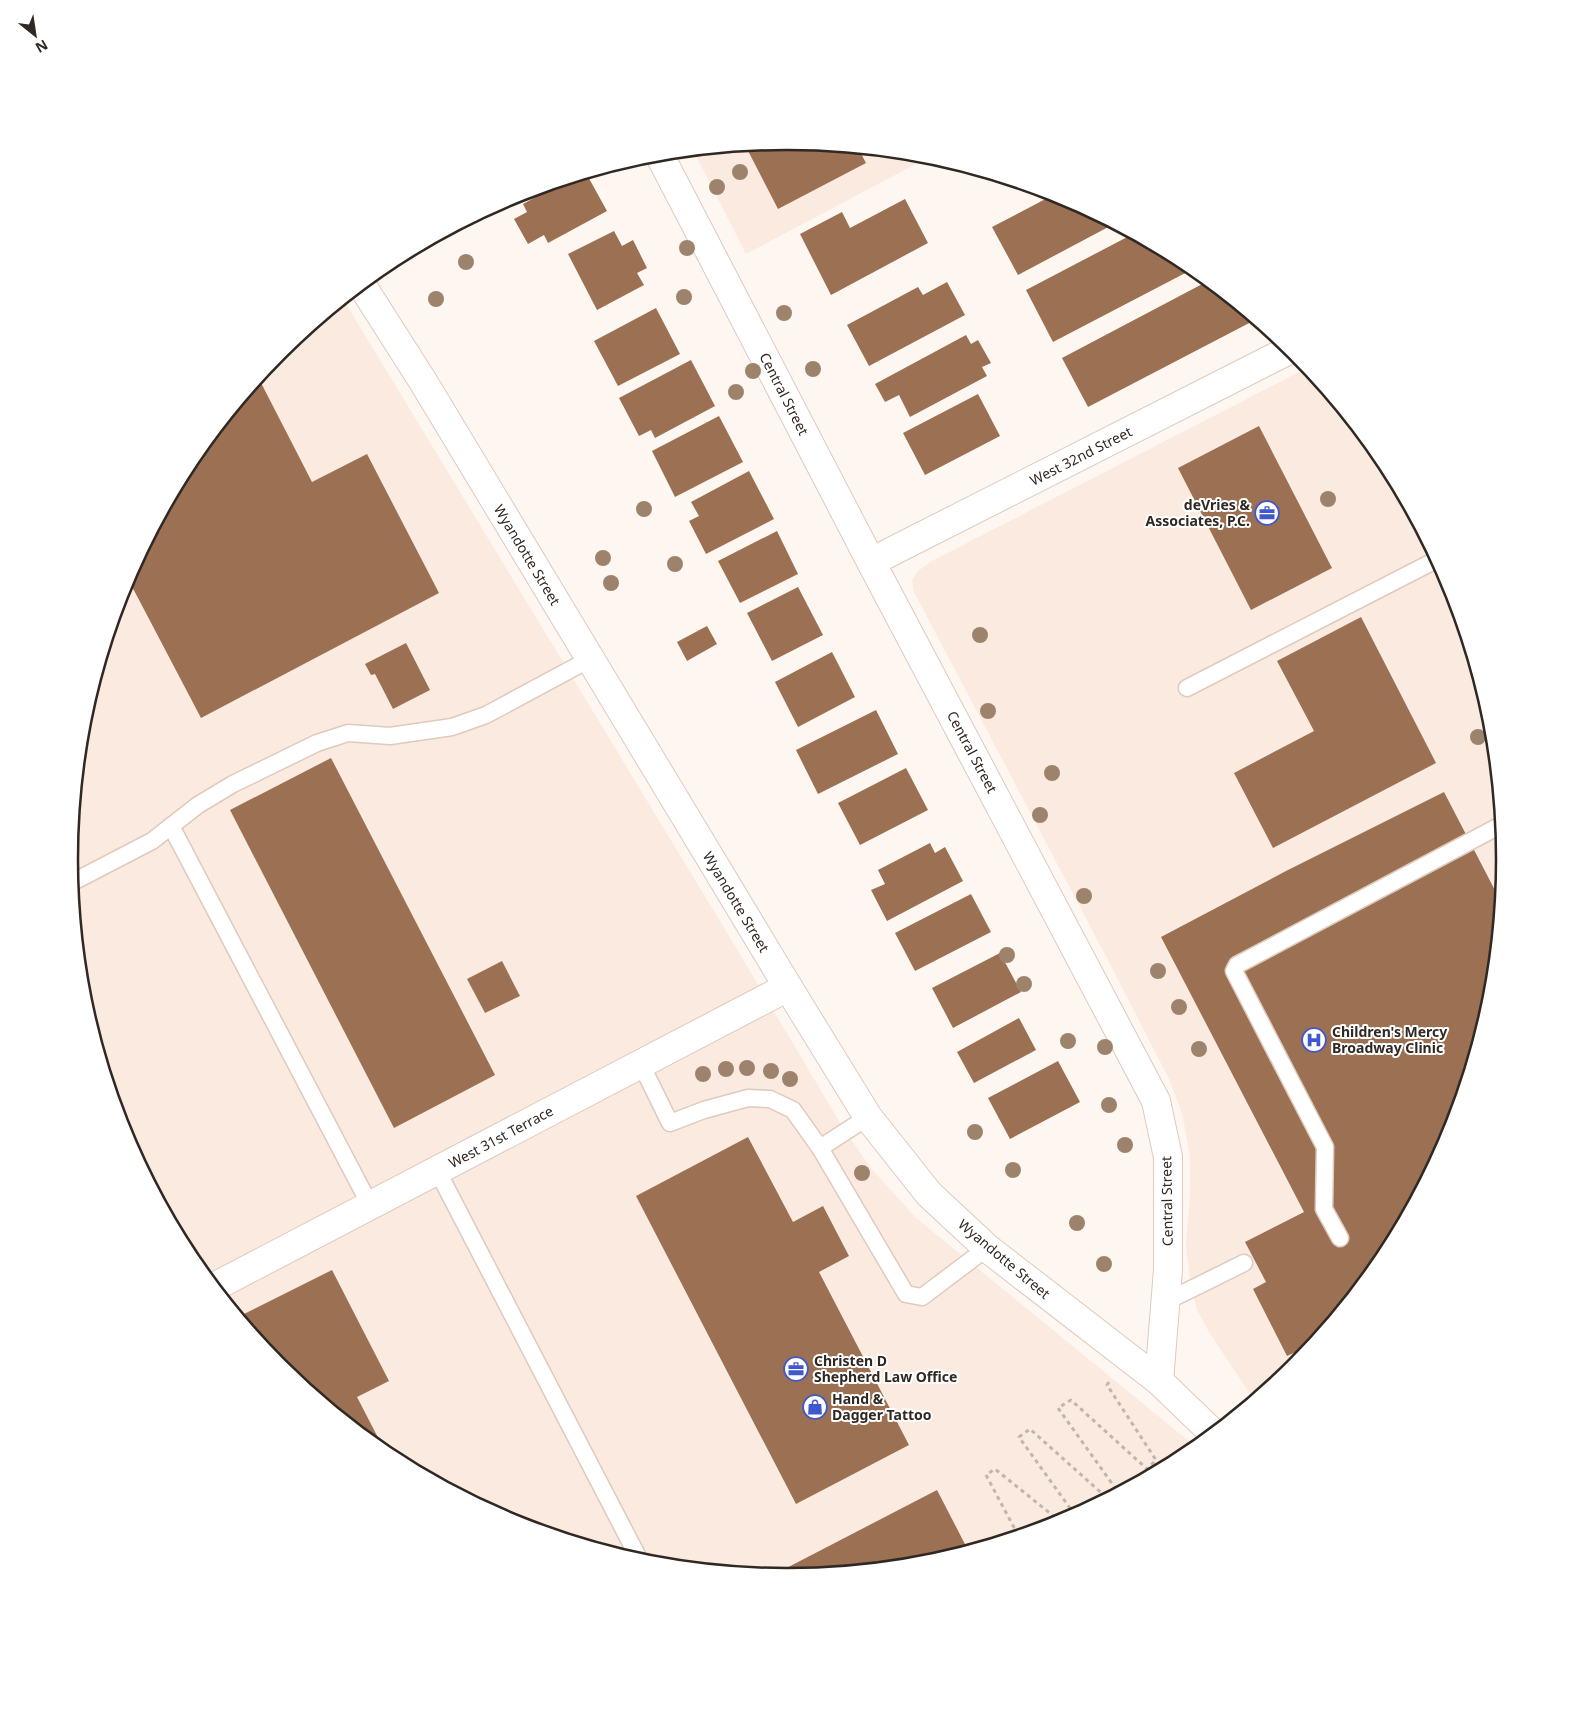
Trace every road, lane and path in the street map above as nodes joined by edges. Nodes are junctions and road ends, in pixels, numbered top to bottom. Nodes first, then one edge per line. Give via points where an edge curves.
1 (663, 161) edge
2 (365, 290) edge
3 (1283, 353) edge
4 (872, 562) junction
5 (1430, 563) edge
6 (590, 659) junction
7 (1187, 688) dead end
8 (171, 826) junction
9 (1495, 828) edge
10 (78, 879) edge
11 (788, 987) junction
12 (641, 1064) junction
13 (868, 1117) junction
14 (820, 1148) junction
15 (438, 1170) junction
16 (370, 1205) junction
17 (1340, 1238) dead end
18 (987, 1248) junction
19 (1244, 1263) dead end
20 (219, 1284) edge
21 (1166, 1302) junction
22 (1110, 1380) dead end
23 (1159, 1381) junction
24 (1208, 1428) edge
25 (1115, 1487) edge
26 (1102, 1494) edge
27 (1071, 1508) edge
28 (1053, 1516) edge
29 (1015, 1530) edge
30 (635, 1551) edge

1 - 4 street, Central Street
2 - 6 street, Wyandotte Street
3 - 4 street, West 32nd Street
4 - 21 street, Central Street via 1156,1101 1168,1157
5 - 7 lane
6 - 8 lane via 486,715 452,727 390,736 348,733 317,743 233,784
6 - 11 street, Wyandotte Street
8 - 10 lane via 152,841
8 - 16 lane
9 - 17 lane via 1237,964 1234,971 1325,1147 1324,1209
11 - 12 street, West 31st Terrace
11 - 13 street, Wyandotte Street
12 - 14 lane via 670,1123 748,1098 770,1099 792,1110
12 - 15 street, West 31st Terrace
13 - 14 lane
13 - 18 street, Wyandotte Street via 929,1194
14 - 18 lane via 906,1294 922,1297
15 - 16 street, West 31st Terrace
15 - 30 lane
16 - 20 street, West 31st Terrace
18 - 23 street, Wyandotte Street
19 - 21 lane
21 - 23 street, Central Street
22 - 25 path via 1107,1385 1156,1460 1147,1469 1071,1400 1058,1408
23 - 24 street, Wyandotte Street
26 - 27 path via 1030,1429 1019,1437
28 - 29 path via 995,1469 986,1475

